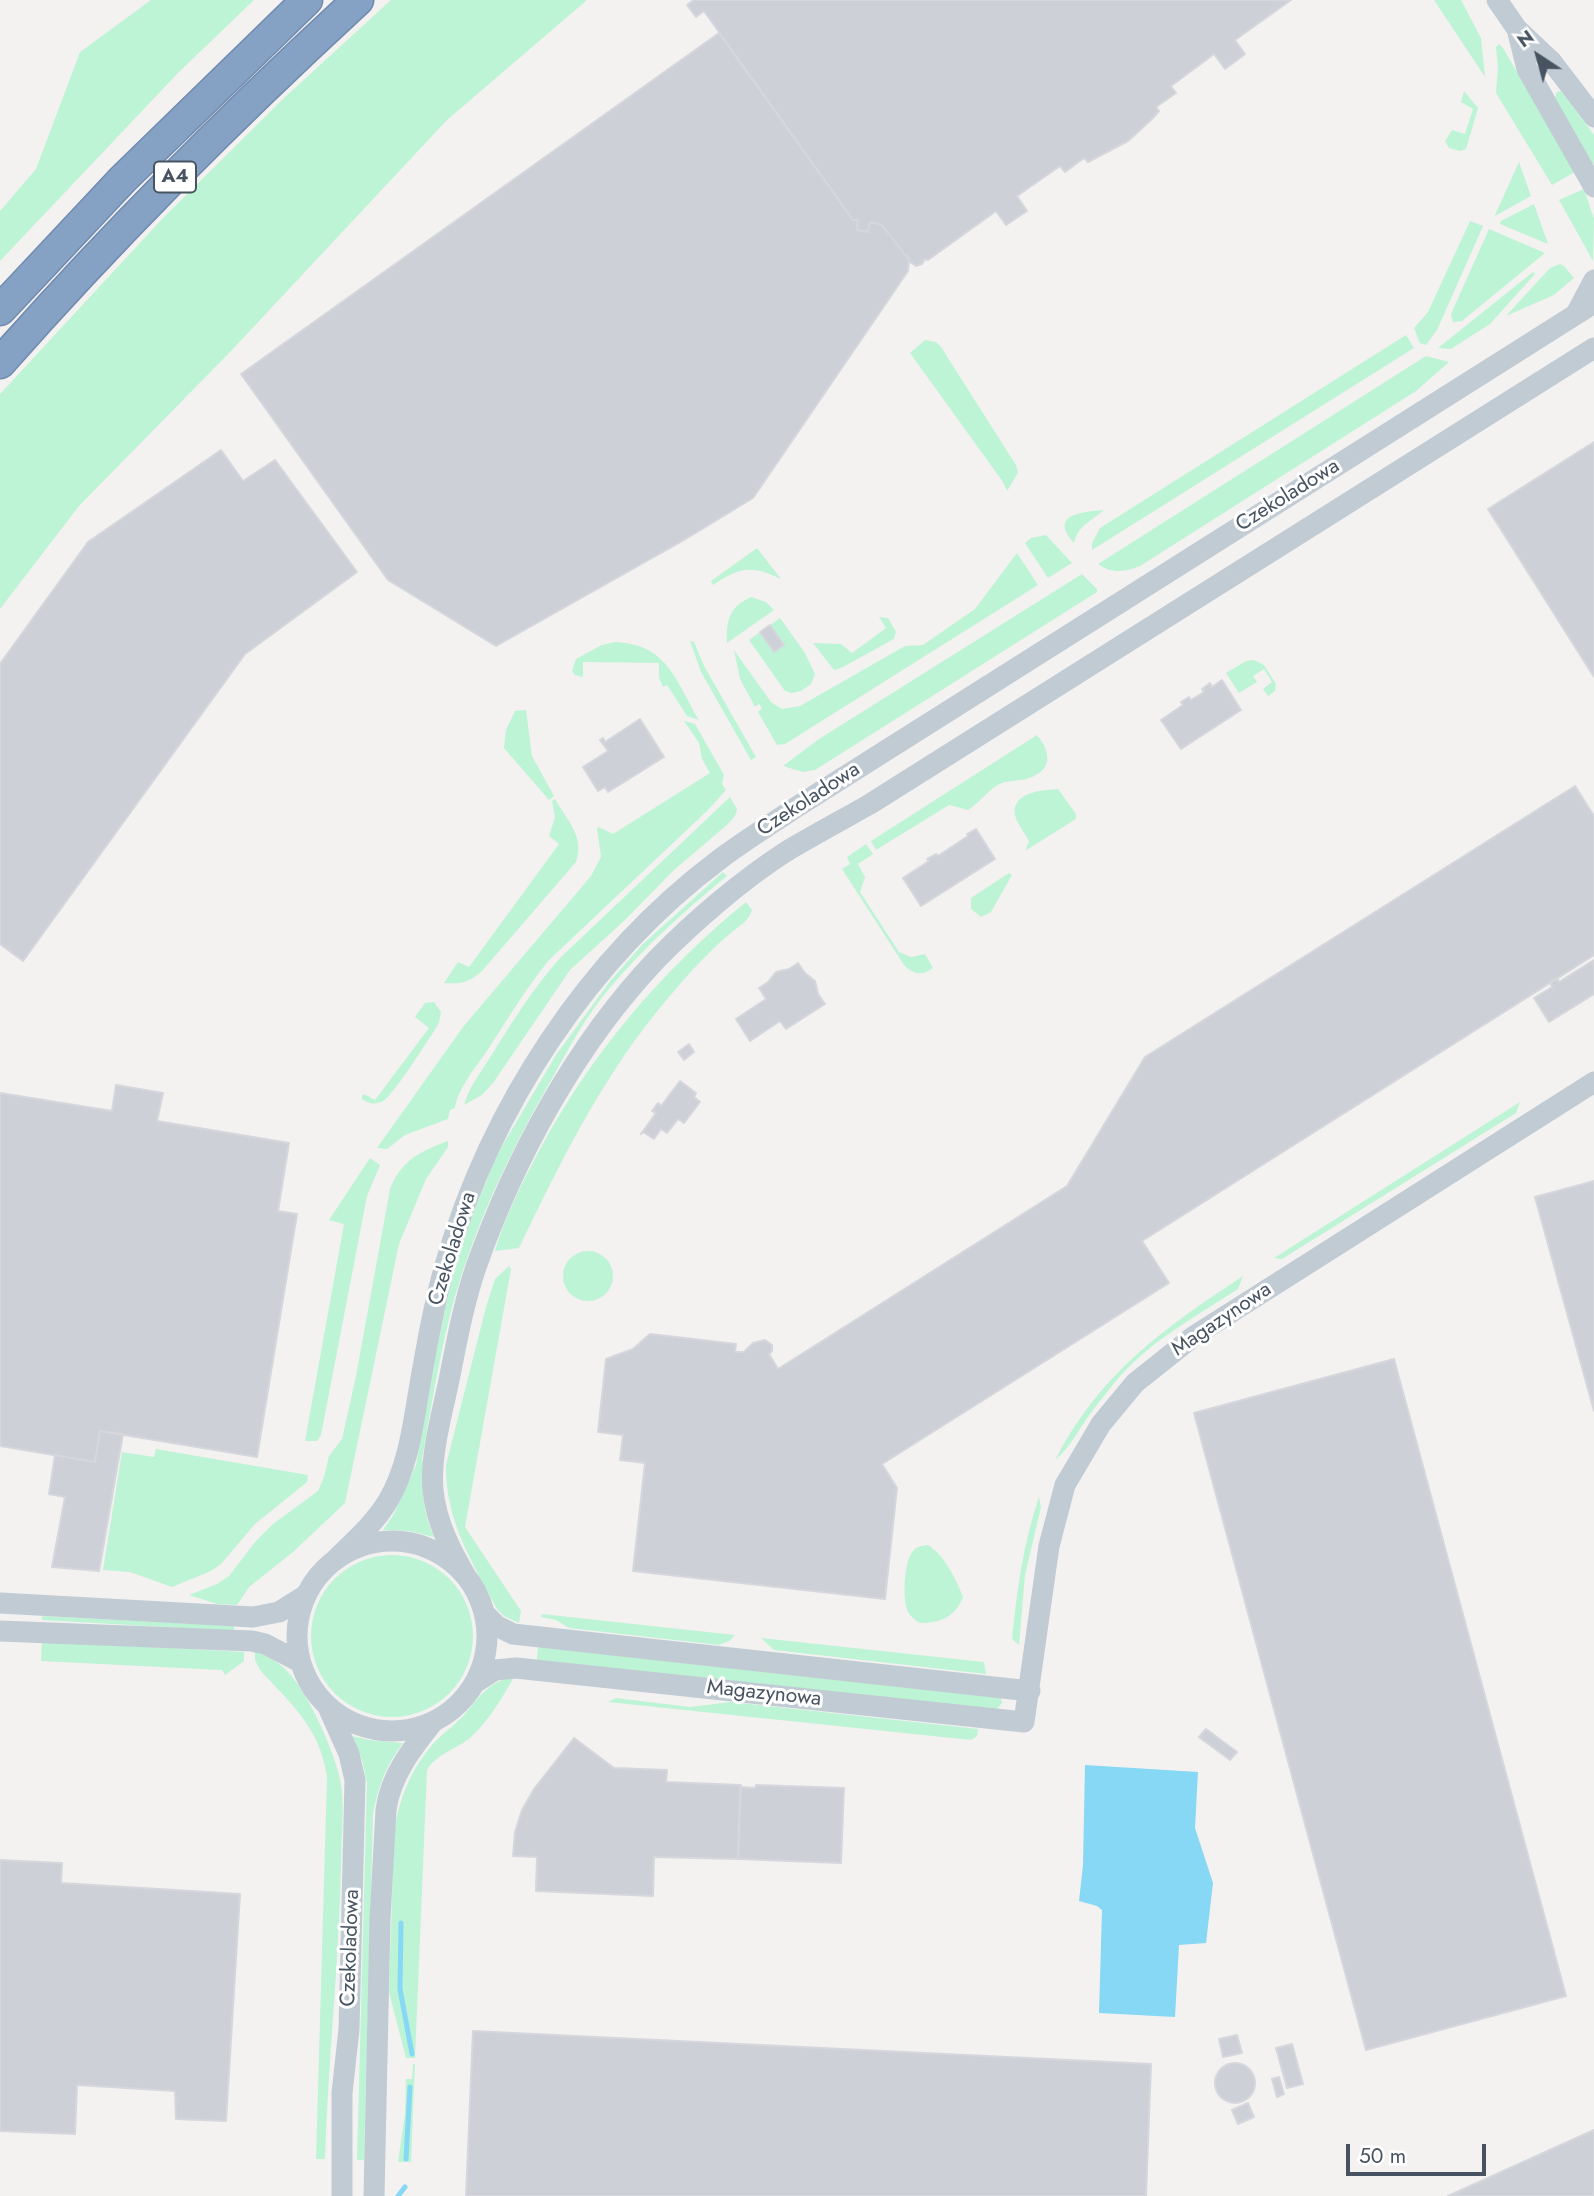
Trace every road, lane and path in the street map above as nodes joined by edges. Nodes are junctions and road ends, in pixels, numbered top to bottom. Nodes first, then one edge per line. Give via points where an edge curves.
1 (307, 0) edge
2 (358, 0) edge
3 (1497, 0) edge
4 (1517, 29) junction
5 (1594, 117) edge
6 (1594, 187) edge
7 (1594, 280) edge
8 (1585, 309) edge
9 (0, 310) edge
10 (1594, 348) edge
11 (0, 363) edge
12 (1594, 1082) edge
13 (335, 1560) junction
14 (467, 1578) junction
15 (306, 1595) junction
16 (0, 1603) edge
17 (484, 1613) junction
18 (0, 1631) edge
19 (300, 1662) junction
20 (475, 1682) junction
21 (1030, 1691) junction
22 (327, 1706) junction
23 (434, 1721) junction
24 (342, 2196) edge
25 (373, 2196) edge

1 - 9 highway, A4 via 122,179
2 - 11 highway, A4 via 270,81
3 - 4 street
4 - 5 street via 1552,62
4 - 6 street via 1527,69
7 - 8 street
8 - 13 street, Czekoladowa via 794,808 720,858 637,933 568,1016 501,1124 469,1194 445,1265 400,1476 379,1515
10 - 14 street, Czekoladowa via 881,797 786,852 709,911 657,959 586,1045 538,1127 510,1182 473,1277 442,1413 433,1486 443,1531
12 - 21 street, Magazynowa via 1194,1336 1135,1383 1101,1424 1065,1485 1049,1546
13 - 14 street via 376,1543 405,1542 433,1550
13 - 15 street
14 - 17 street
15 - 16 street via 279,1612 253,1617
15 - 19 street via 298,1621
17 - 20 street via 487,1648
17 - 21 street, Magazynowa via 513,1634
18 - 19 street via 252,1641
19 - 22 street
20 - 21 street, Magazynowa via 495,1670 516,1668 1024,1722
20 - 23 street via 458,1705
22 - 23 street via 359,1726 378,1730 416,1728
22 - 24 street, Czekoladowa via 355,1780
23 - 25 street, Czekoladowa via 396,1776 386,1810

